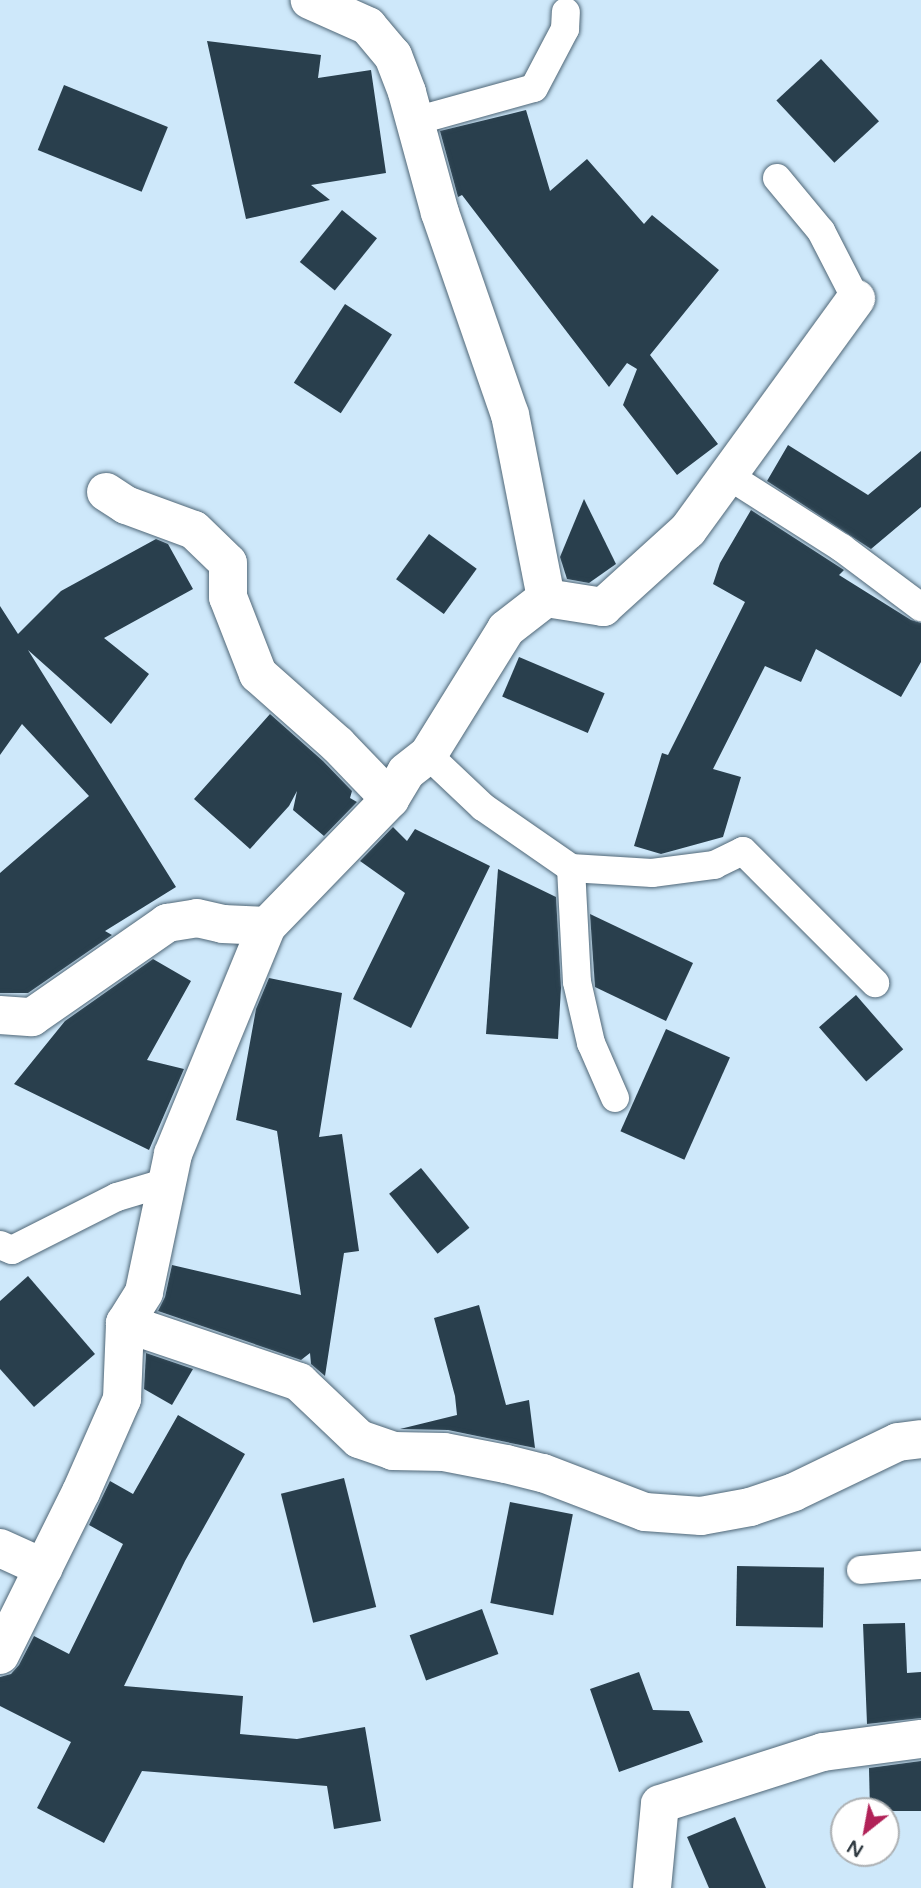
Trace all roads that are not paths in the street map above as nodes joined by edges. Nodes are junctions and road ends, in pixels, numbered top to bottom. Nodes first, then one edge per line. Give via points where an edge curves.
1 (310, 0) edge
2 (566, 12) dead end
3 (415, 121) junction
4 (777, 178) dead end
5 (856, 299) joint
6 (729, 476) junction
7 (106, 492) dead end
8 (546, 598) junction
9 (921, 607) edge
10 (428, 755) junction
11 (390, 799) junction
12 (570, 868) junction
13 (267, 926) junction
14 (875, 983) dead end
15 (0, 1015) edge
16 (615, 1098) dead end
17 (167, 1182) junction
18 (0, 1245) edge
19 (125, 1323) junction
20 (921, 1439) edge
21 (0, 1548) edge
22 (921, 1565) edge
23 (44, 1568) junction
24 (861, 1570) dead end
25 (0, 1655) edge
26 (921, 1739) edge
27 (652, 1888) edge

1 - 3 street via 368,26 393,56
2 - 3 lane via 565,29 534,88
3 - 8 street via 440,213 510,415
4 - 5 lane via 821,231
5 - 6 street
6 - 8 street via 688,530 603,607
6 - 9 lane via 842,548
7 - 11 street via 127,505 194,530 228,563 228,597 258,674 338,744
8 - 10 street via 506,629
10 - 11 street via 406,772
10 - 12 lane via 483,807
11 - 13 street
12 - 14 lane via 652,873 714,864 743,851
12 - 16 lane via 577,982 591,1043
13 - 15 street via 197,918 167,923 32,1017
13 - 17 street via 173,1154
17 - 18 lane via 117,1197 12,1250
17 - 19 street via 144,1292
19 - 20 street via 299,1381 340,1423 370,1443 393,1451 444,1452 543,1473 645,1512 701,1516 750,1507 794,1492 898,1442
19 - 23 street via 122,1399
21 - 23 street
22 - 24 lane
23 - 25 street
26 - 27 street via 823,1752 660,1804

